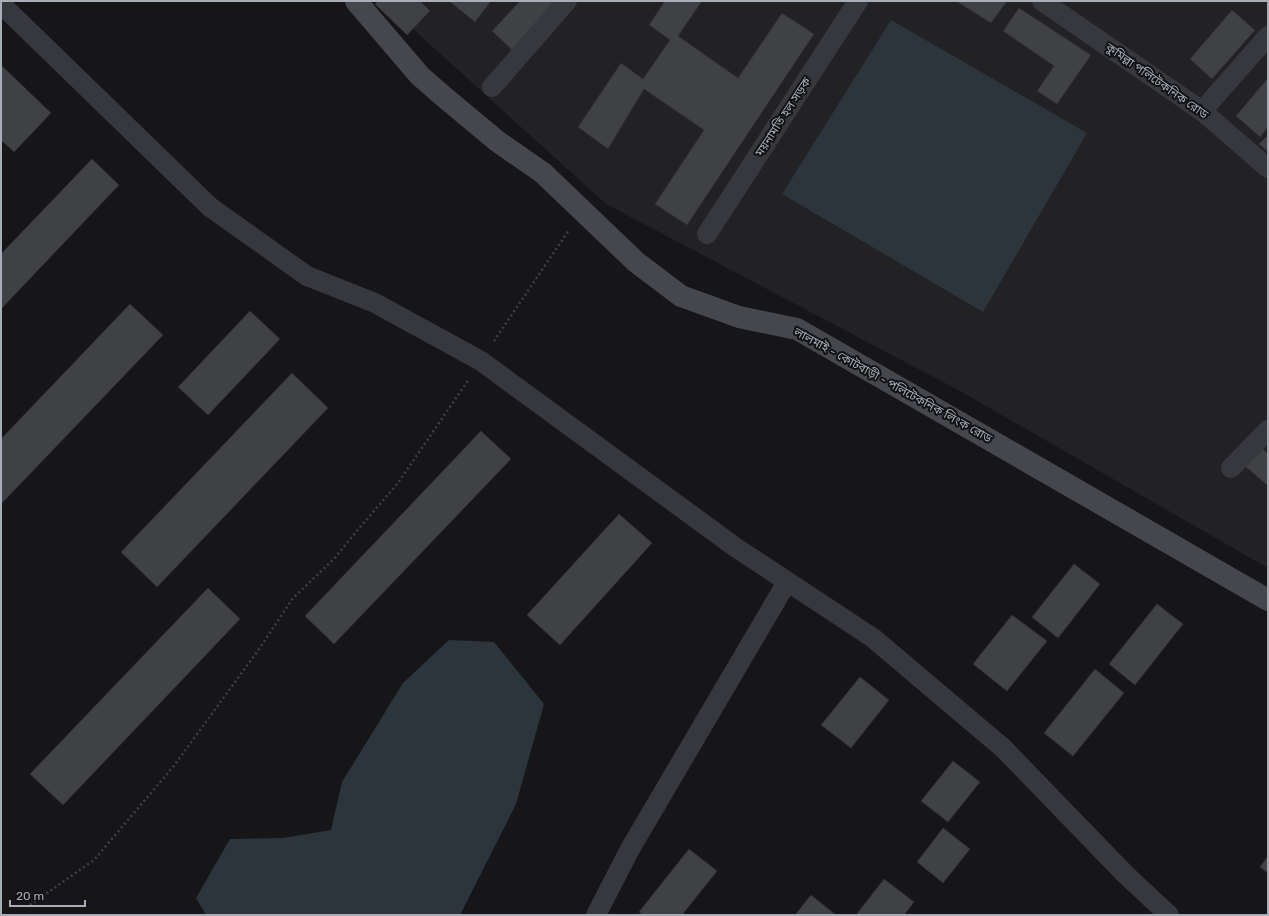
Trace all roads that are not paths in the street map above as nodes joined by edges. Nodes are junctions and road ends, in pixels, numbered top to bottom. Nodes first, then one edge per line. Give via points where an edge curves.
1 (356, 1) edge
2 (567, 1) edge
3 (858, 1) edge
4 (1043, 1) edge
5 (1, 4) edge
6 (1268, 36) edge
7 (492, 87) dead end
8 (1202, 111) junction
9 (1268, 168) edge
10 (707, 234) dead end
11 (1268, 430) edge
12 (1231, 468) dead end
13 (787, 582) junction
14 (1268, 600) edge
15 (596, 915) edge
16 (1170, 915) edge

1 - 14 main road, লালমাই - কোটবাড়ী - পলিটেকনিক লিংক রোড via 420,76 497,141 543,173 636,262 681,296 739,317 796,329
2 - 7 street
3 - 10 street, ময়নামতি হল সড়ক
4 - 8 street, কুমিল্লা পলিটেকনিক রোড
5 - 13 street via 210,207 307,276 375,303 480,361
6 - 8 street
8 - 9 street, কুমিল্লা পলিটেকনিক রোড
11 - 12 street
13 - 15 street via 630,849
13 - 16 street via 873,638 1003,748 1126,875

